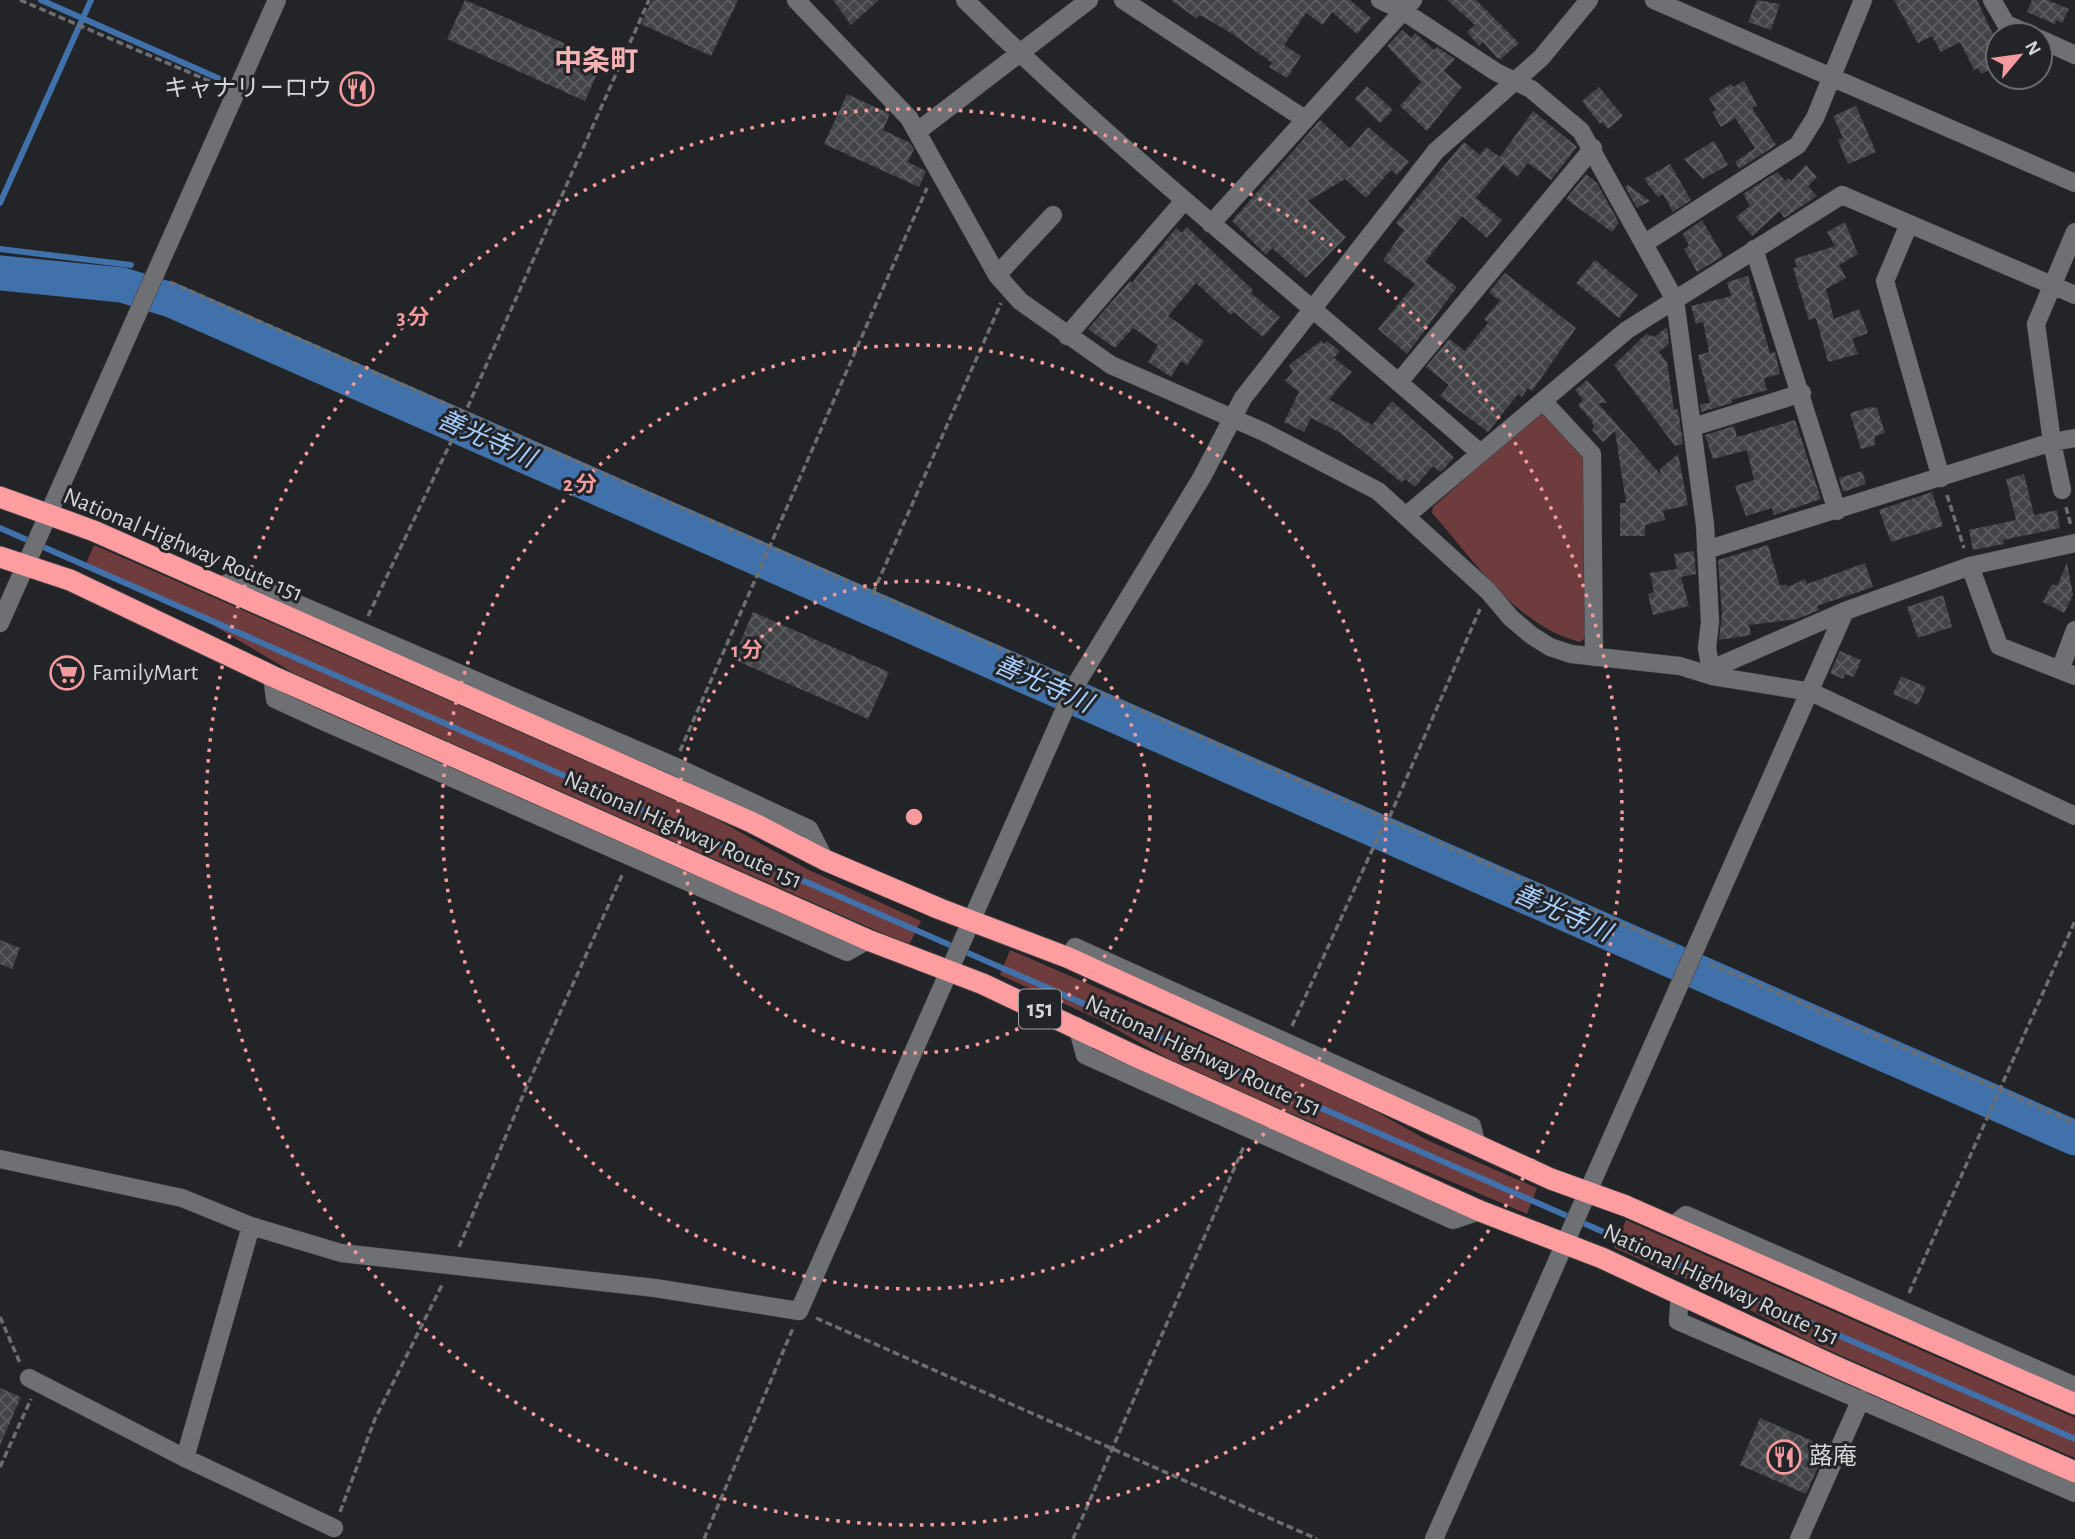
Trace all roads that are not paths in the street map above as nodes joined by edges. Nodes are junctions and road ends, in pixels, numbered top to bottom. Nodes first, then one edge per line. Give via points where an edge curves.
1 (277, 0) edge
2 (796, 0) edge
3 (965, 0) edge
4 (1089, 0) edge
5 (1123, 0) edge
6 (1380, 0) edge
7 (1589, 0) edge
8 (1654, 0) edge
9 (1863, 0) edge
10 (1992, 0) edge
11 (1408, 5) edge
12 (2004, 21) edge
13 (2054, 45) edge
14 (1020, 54) junction
15 (2075, 55) edge
16 (1829, 76) junction
17 (1514, 81) junction
18 (1303, 118) junction
19 (918, 131) junction
20 (1592, 148) junction
21 (2075, 183) edge
22 (1183, 202) junction
23 (1052, 215) dead end
24 (1211, 224) junction
25 (1909, 224) junction
26 (2075, 232) edge
27 (1645, 243) junction
28 (1754, 249) junction
29 (1002, 282) junction
30 (2053, 286) junction
31 (2075, 295) edge
32 (1675, 300) junction
33 (1312, 312) junction
34 (1067, 336) junction
35 (1399, 382) junction
36 (1802, 393) junction
37 (1543, 401) junction
38 (1232, 420) junction
39 (1693, 427) junction
40 (2075, 438) edge
41 (2052, 442) junction
42 (1480, 453) junction
43 (1941, 478) junction
44 (2062, 491) road end
45 (0, 497) edge
46 (1837, 511) junction
47 (1407, 515) junction
48 (43, 525) junction
49 (2073, 536) edge
50 (1706, 550) junction
51 (0, 557) edge
52 (28, 560) junction
53 (1970, 566) junction
54 (218, 586) junction
55 (1845, 611) junction
56 (0, 623) edge
57 (2075, 630) edge
58 (1594, 657) junction
59 (2068, 673) edge
60 (272, 676) junction
61 (1712, 676) junction
62 (1811, 692) junction
63 (2075, 816) edge
64 (825, 860) junction
65 (972, 922) junction
66 (868, 940) junction
67 (1069, 958) junction
68 (949, 973) junction
69 (1077, 1026) junction
70 (1477, 1146) junction
71 (0, 1159) edge
72 (1588, 1192) junction
73 (1480, 1211) junction
74 (251, 1226) junction
75 (1671, 1227) junction
76 (1567, 1244) junction
77 (1679, 1293) junction
78 (29, 1378) dead end
79 (2075, 1386) edge
80 (1861, 1399) junction
81 (2075, 1404) edge
82 (185, 1458) junction
83 (2075, 1472) edge
84 (2075, 1493) edge
85 (334, 1528) road end
86 (1434, 1539) edge
87 (1799, 1539) edge

1 - 48 street
2 - 19 street
3 - 14 street
4 - 14 street
5 - 18 street
6 - 11 street
7 - 17 street via 1541,58
8 - 16 street
9 - 16 street
10 - 12 street
11 - 17 street
11 - 18 street
13 - 15 street
14 - 19 street
14 - 22 street
16 - 21 street
16 - 27 street via 1815,118 1798,145
17 - 20 street via 1531,89 1581,131
17 - 33 street via 1436,151
18 - 24 street
19 - 29 street
20 - 27 street
20 - 35 street
22 - 24 street
22 - 34 street
23 - 29 street
24 - 33 street
25 - 28 street via 1842,195
25 - 30 street
25 - 43 street via 1885,281
26 - 30 street
27 - 32 street
28 - 32 street
28 - 36 street
29 - 34 street
30 - 31 street
30 - 41 street via 2036,324
32 - 37 street via 1627,330
32 - 39 street
33 - 35 street
33 - 38 street via 1243,398
34 - 38 street via 1111,365
35 - 42 street
36 - 39 street
36 - 46 street
37 - 42 street
37 - 58 street via 1592,454
38 - 47 street via 1336,468 1378,491
38 - 65 street via 1074,691
39 - 50 street
40 - 41 street
41 - 43 street
41 - 44 street
42 - 47 street
43 - 46 street
45 - 48 highway, National Highway Route 151 / 151
46 - 50 street
47 - 58 street via 1531,635 1550,647
48 - 52 street
48 - 54 highway, National Highway Route 151 / 151 via 94,531
49 - 53 street
50 - 61 street via 1707,648
51 - 52 highway, National Highway Route 151 / 151
52 - 56 street
52 - 60 highway, National Highway Route 151 / 151
53 - 55 street
53 - 59 street via 1999,646
54 - 64 highway, National Highway Route 151 / 151 via 751,822
54 - 64 street via 240,579 674,766 810,829
55 - 61 street via 1721,665
55 - 62 street
57 - 59 street
58 - 61 street via 1680,666
60 - 66 highway, National Highway Route 151 / 151
60 - 66 street via 275,699 847,953
61 - 62 street
62 - 63 street
62 - 72 street
64 - 65 highway, National Highway Route 151 / 151
65 - 67 highway, National Highway Route 151 / 151
65 - 68 street
66 - 68 highway, National Highway Route 151 / 151
67 - 70 highway, National Highway Route 151 / 151
67 - 70 street via 1075,947 1472,1126
68 - 69 highway, National Highway Route 151 / 151
68 - 74 street via 799,1311 655,1288 341,1253
69 - 73 highway, National Highway Route 151 / 151
69 - 73 street via 1085,1055 1452,1220
70 - 72 highway, National Highway Route 151 / 151
71 - 74 street via 183,1198
72 - 75 highway, National Highway Route 151 / 151
72 - 76 street
73 - 76 highway, National Highway Route 151 / 151
74 - 82 street
75 - 79 street via 1686,1215
75 - 81 highway, National Highway Route 151 / 151
76 - 77 highway, National Highway Route 151 / 151
76 - 86 street
77 - 80 street via 1678,1321
77 - 83 highway, National Highway Route 151 / 151
78 - 82 street
80 - 84 street
80 - 87 street
82 - 85 street

